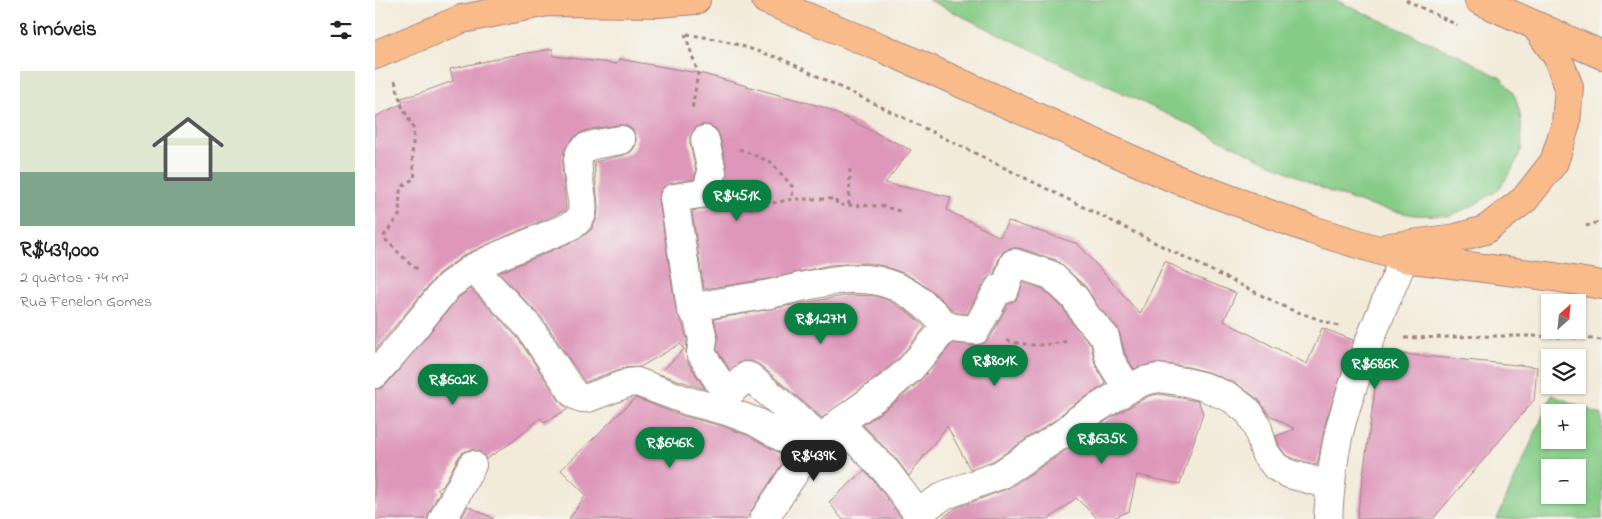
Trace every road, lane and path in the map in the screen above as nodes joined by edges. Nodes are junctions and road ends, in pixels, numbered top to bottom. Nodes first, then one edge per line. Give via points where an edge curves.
1 (695, 0) edge
2 (766, 0) edge
3 (1479, 0) edge
4 (1535, 25) junction
5 (726, 41) dead end
6 (375, 55) edge
7 (1602, 55) edge
8 (394, 76) dead end
9 (621, 140) dead end
10 (705, 140) dead end
11 (850, 168) dead end
12 (849, 205) junction
13 (749, 208) dead end
14 (900, 211) dead end
15 (1602, 222) edge
16 (1586, 226) dead end
17 (1375, 248) junction
18 (1404, 258) junction
19 (473, 268) junction
20 (448, 286) junction
21 (1598, 286) edge
22 (691, 308) junction
23 (947, 326) junction
24 (975, 330) junction
25 (1100, 333) junction
26 (1370, 338) junction
27 (1602, 340) edge
28 (375, 374) edge
29 (1128, 389) junction
30 (727, 403) junction
31 (823, 438) junction
32 (472, 465) dead end
33 (1330, 485) junction
34 (919, 516) edge
35 (443, 519) edge
36 (764, 519) edge
37 (1328, 519) edge

1 - 6 main road via 547,2 462,19
2 - 17 main road via 1171,177 1312,230
3 - 4 main road
4 - 7 main road
4 - 17 main road via 1557,56 1569,87 1566,124 1554,162 1525,199 1485,230 1456,238
5 - 26 path via 790,63 1289,309
8 - 20 path via 401,104 414,130 412,156 415,178 400,191 399,216 383,237 411,265
9 - 19 street via 586,147 581,151 577,163 583,209 579,221
10 - 22 street via 712,172 706,194 674,198
11 - 12 path
12 - 13 path via 838,206 835,199 793,199
12 - 14 path via 881,206
15 - 16 path
17 - 18 main road
18 - 21 main road via 1554,277
18 - 26 street
19 - 20 street
19 - 30 street via 529,327 577,397 588,398 637,382 688,400
20 - 28 street
22 - 23 street via 816,283 873,279 912,296
22 - 30 street via 698,318 703,339 701,353
23 - 24 street
23 - 31 street via 910,369
24 - 25 path via 1016,343 1046,346
24 - 25 street via 999,288 1005,289 1014,263 1051,275 1075,298
25 - 29 street via 1105,337 1110,360
26 - 27 path
26 - 33 street via 1341,423
29 - 33 street via 1144,380 1173,379 1231,398 1249,412 1265,454 1275,467
29 - 34 street via 1000,475 945,495
30 - 31 street via 756,422
30 - 31 street via 750,376
31 - 34 street via 886,470
31 - 36 street
32 - 35 street
33 - 37 street

